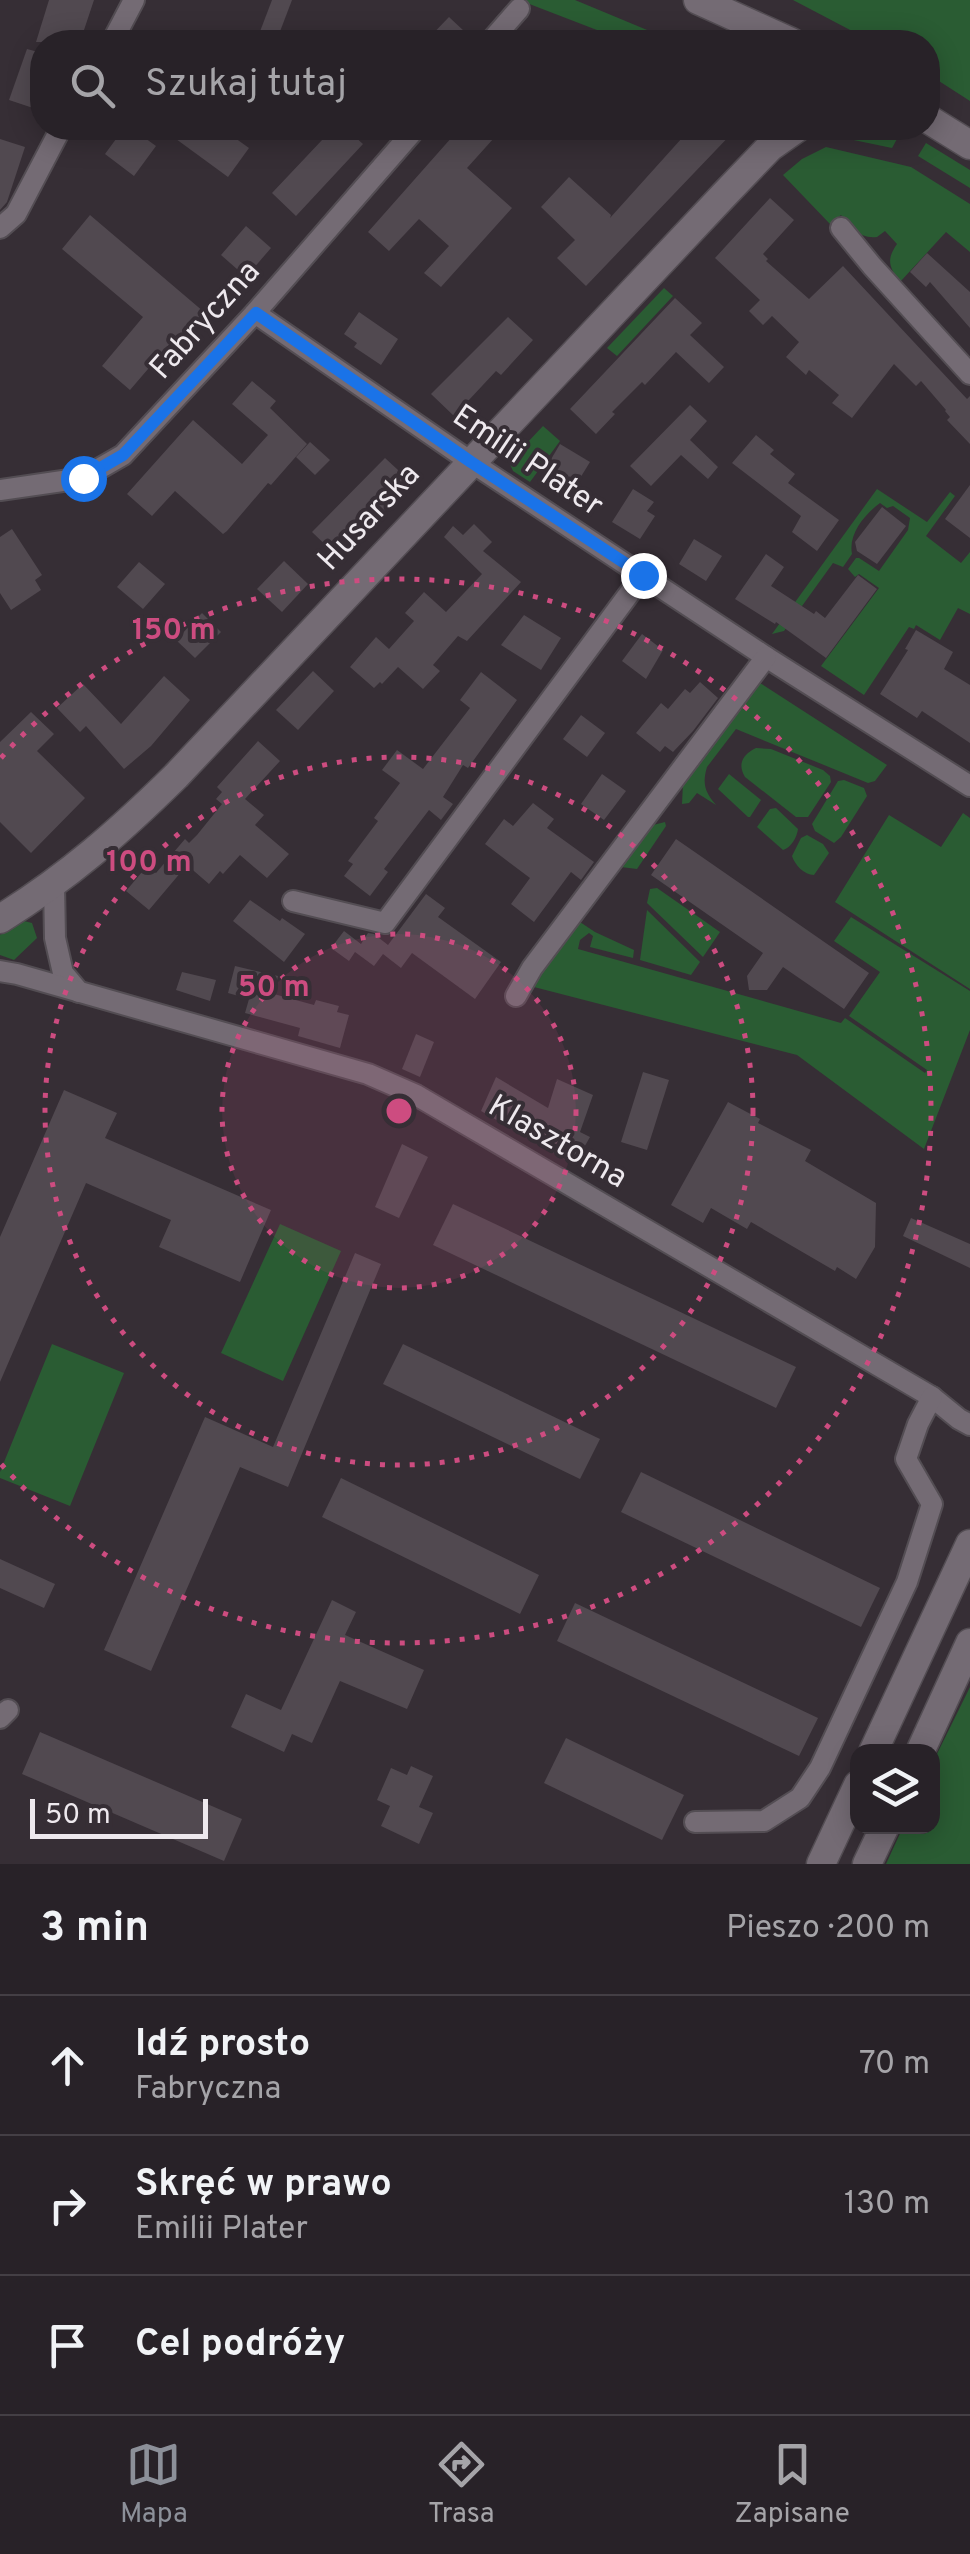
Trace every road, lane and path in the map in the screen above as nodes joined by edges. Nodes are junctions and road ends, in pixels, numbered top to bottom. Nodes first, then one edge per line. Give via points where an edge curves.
1 (134, 0) edge
2 (698, 0) edge
3 (519, 8) dead end
4 (740, 18) junction
5 (118, 30) edge
6 (500, 30) edge
7 (748, 30) edge
8 (766, 30) edge
9 (940, 126) edge
10 (55, 140) edge
11 (406, 140) edge
12 (768, 140) edge
13 (970, 145) edge
14 (0, 228) edge
15 (841, 228) dead end
16 (256, 313) junction
17 (970, 374) edge
18 (471, 462) junction
19 (0, 490) edge
20 (643, 575) junction
21 (766, 657) junction
22 (970, 786) edge
23 (54, 884) junction
24 (292, 900) dead end
25 (0, 919) edge
26 (0, 971) edge
27 (79, 992) junction
28 (516, 996) dead end
29 (932, 1397) junction
30 (970, 1424) edge
31 (970, 1544) edge
32 (970, 1643) edge
33 (877, 1744) edge
34 (924, 1744) edge
35 (850, 1802) edge
36 (695, 1822) dead end
37 (881, 1834) edge
38 (821, 1864) edge
39 (868, 1864) edge

1 - 5 street
2 - 4 street
3 - 6 street
4 - 7 street
4 - 8 street
9 - 13 street
10 - 14 street via 16,214
11 - 16 street, Fabryczna
12 - 18 street, Husarska
15 - 17 street
16 - 18 street, Emilii Plater
16 - 19 street, Fabryczna via 123,455 83,478
18 - 20 street, Emilii Plater
18 - 23 street, Husarska via 176,776
20 - 21 street, Emilii Plater
20 - 24 street via 385,924
21 - 22 street, Emilii Plater
21 - 28 street
23 - 25 street, Husarska
23 - 27 street via 63,973
26 - 27 street
27 - 29 street, Klasztorna via 368,1074 416,1095
29 - 30 street, Klasztorna
29 - 36 street via 906,1459 932,1504 908,1582 820,1768 800,1798 764,1821
31 - 33 street
32 - 34 street
35 - 38 street
37 - 39 street

